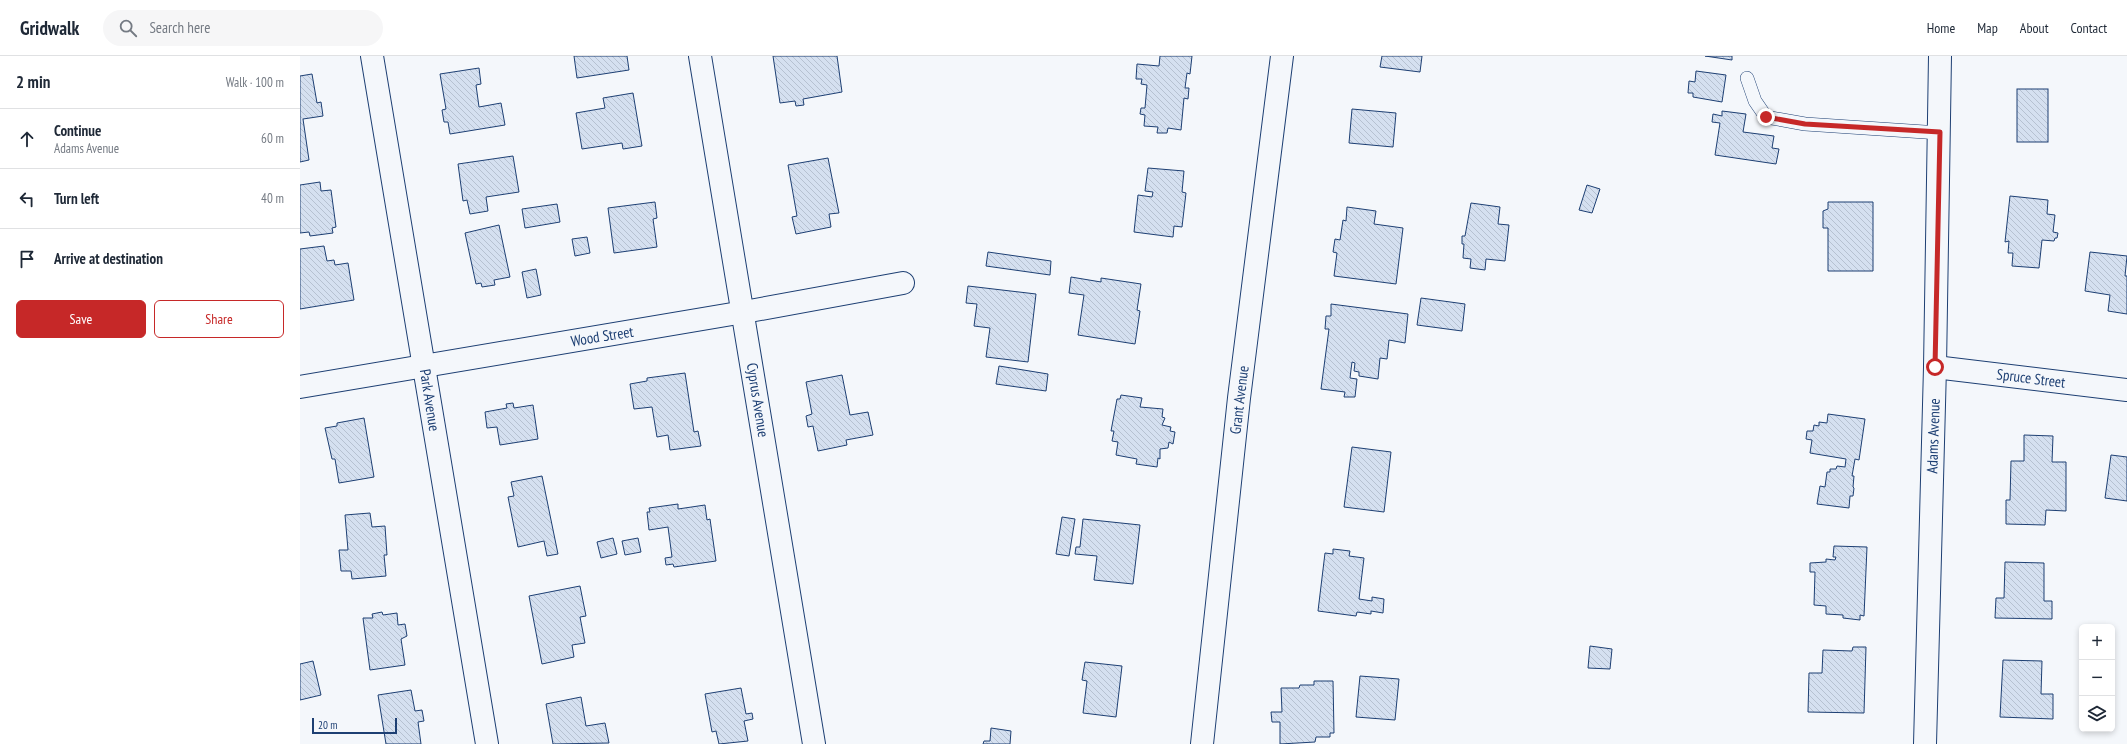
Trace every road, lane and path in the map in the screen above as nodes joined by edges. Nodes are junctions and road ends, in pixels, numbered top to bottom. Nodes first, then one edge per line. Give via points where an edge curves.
1 (372, 56) edge
2 (700, 56) edge
3 (1282, 56) edge
4 (1940, 56) edge
5 (1747, 78) dead end
6 (1940, 132) junction
7 (904, 282) dead end
8 (744, 312) junction
9 (424, 365) junction
10 (1935, 367) junction
11 (300, 387) edge
12 (2127, 390) edge
13 (487, 744) edge
14 (814, 744) edge
15 (1202, 744) edge
16 (1925, 744) edge

1 - 9 street, Park Avenue
2 - 8 street, Cyprus Avenue
3 - 15 street, Grant Avenue via 1239,398
4 - 6 street, Adams Avenue
5 - 6 lane via 1755,101 1766,117 1805,124
6 - 10 street, Adams Avenue
7 - 8 street, Wood Street
8 - 9 street, Wood Street
8 - 14 street, Cyprus Avenue
9 - 11 street, Wood Street
9 - 13 street, Park Avenue
10 - 12 street, Spruce Street
10 - 16 street, Adams Avenue

